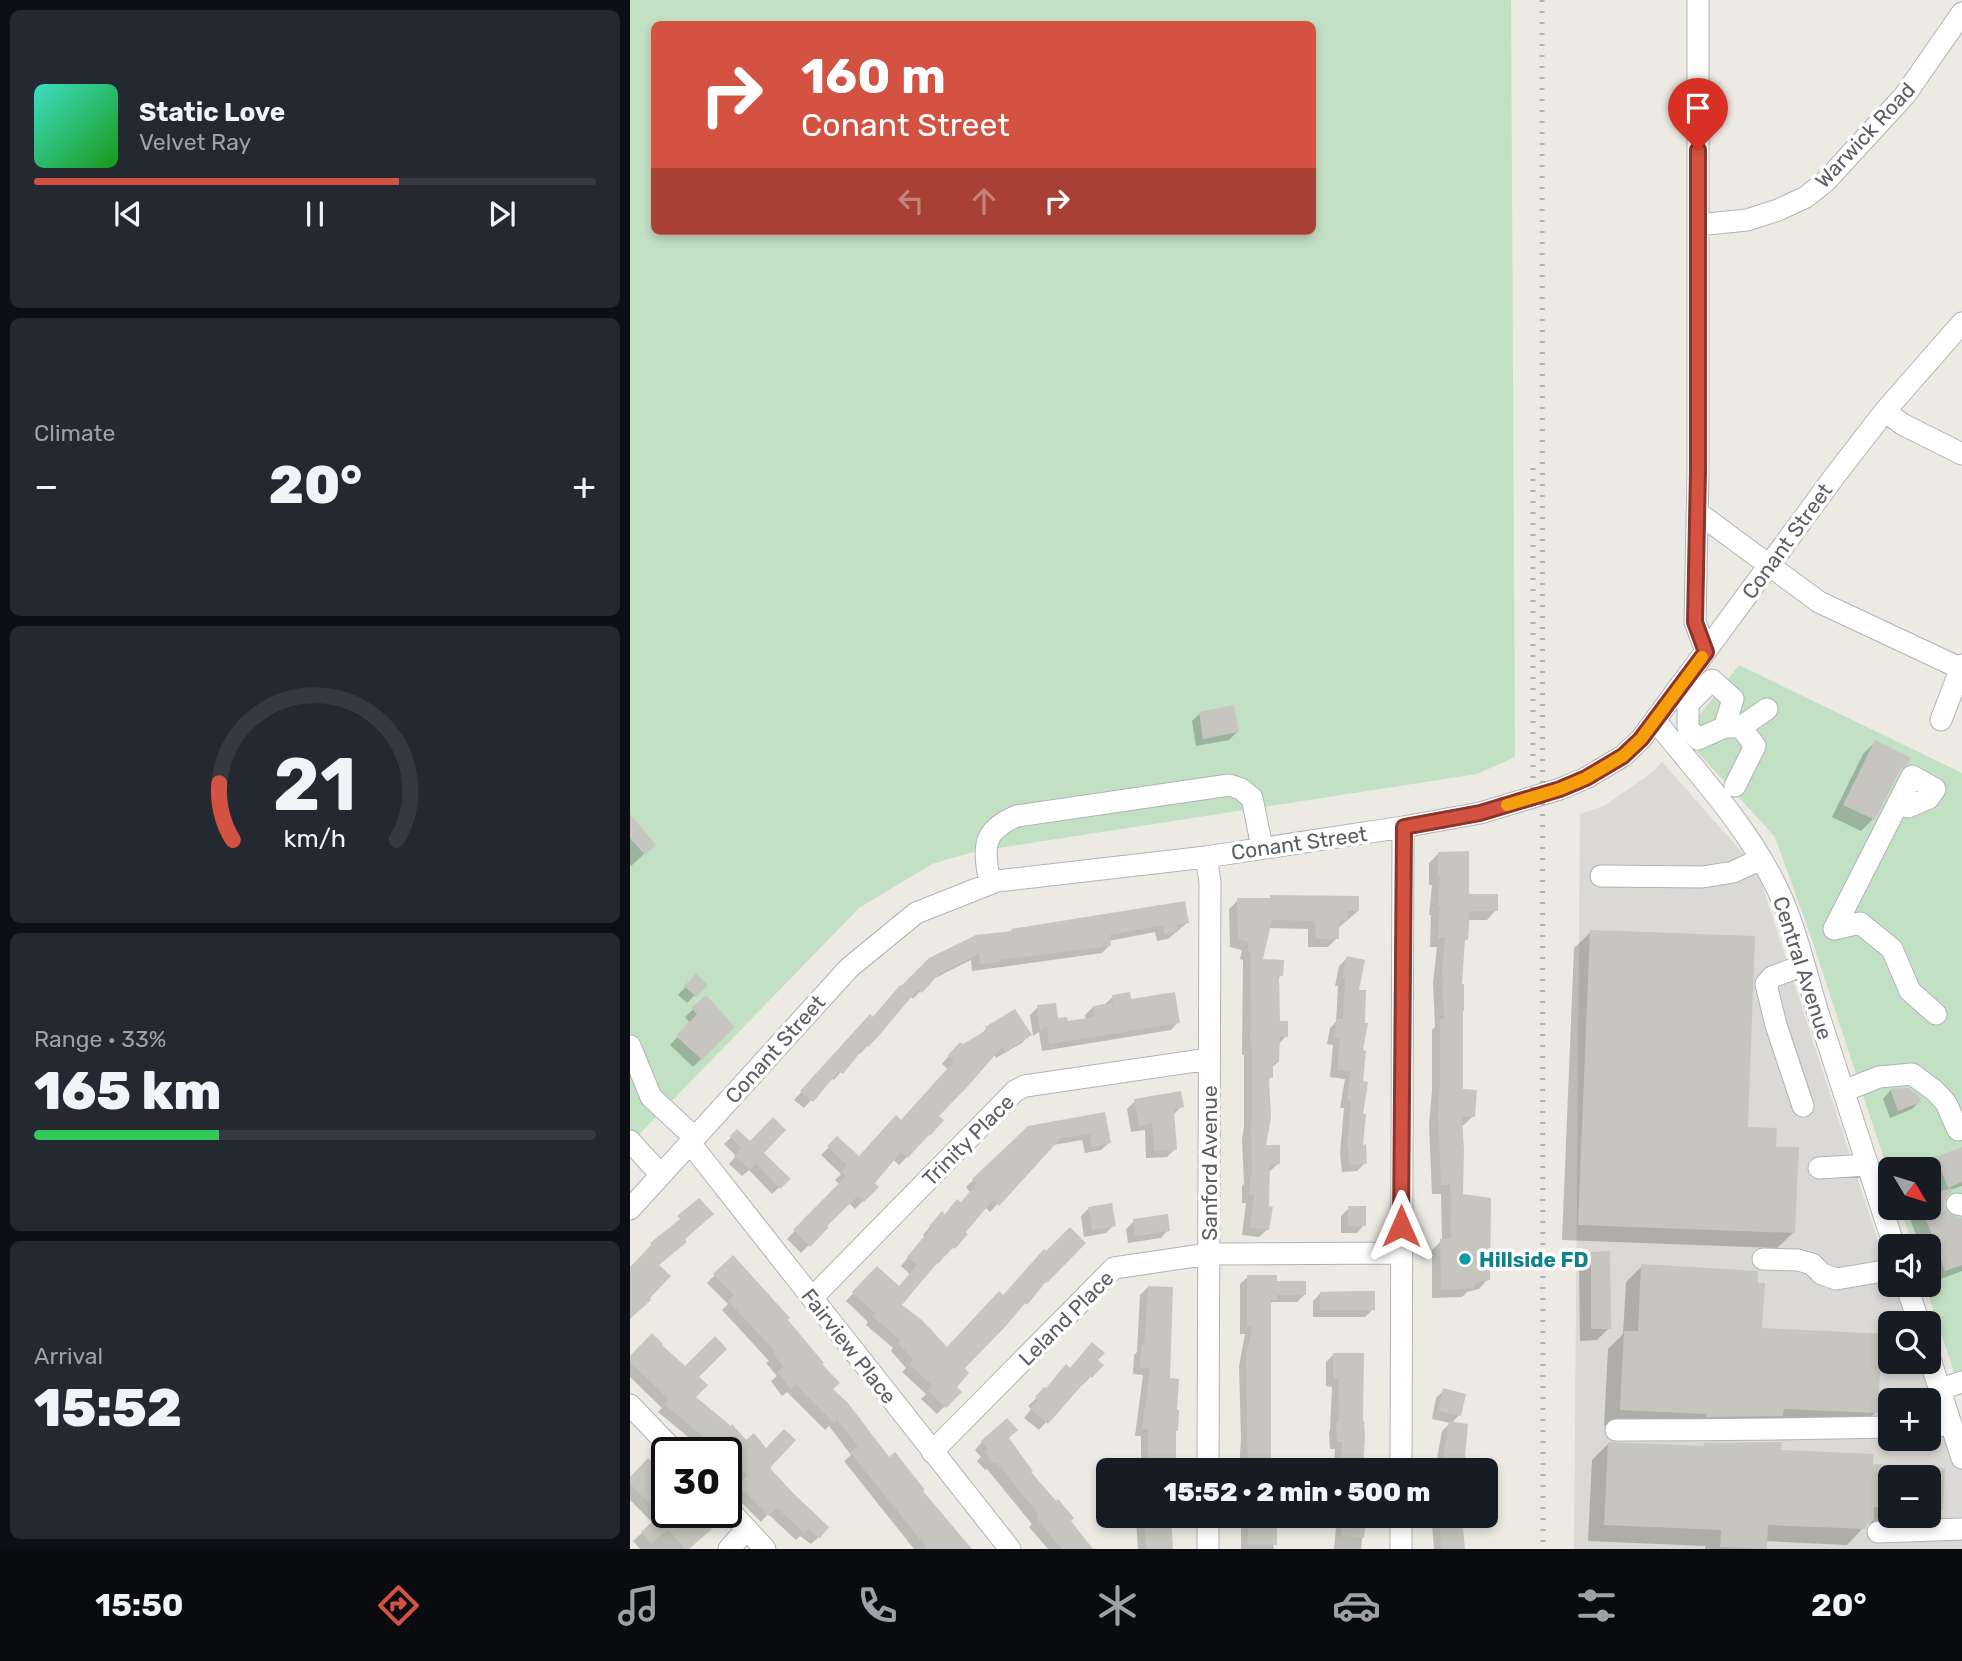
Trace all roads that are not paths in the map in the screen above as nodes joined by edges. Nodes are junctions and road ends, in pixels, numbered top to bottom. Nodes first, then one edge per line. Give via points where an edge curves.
1 (1698, 0) edge
2 (1962, 13) edge
3 (1698, 225) junction
4 (1962, 323) edge
5 (1885, 411) junction
6 (1962, 454) edge
7 (1697, 512) junction
8 (1770, 566) junction
9 (1706, 652) junction
10 (1961, 668) edge
11 (1767, 709) dead end
12 (1655, 720) junction
13 (1941, 720) dead end
14 (1735, 786) dead end
15 (1908, 807) dead end
16 (1404, 827) junction
17 (1262, 847) junction
18 (1206, 857) junction
19 (1761, 859) junction
20 (1601, 876) dead end
21 (990, 884) junction
22 (1804, 965) junction
23 (1936, 1014) dead end
24 (630, 1046) edge
25 (1209, 1059) junction
26 (1844, 1091) junction
27 (1802, 1106) dead end
28 (1958, 1130) dead end
29 (692, 1140) junction
30 (630, 1141) edge
31 (1867, 1165) junction
32 (1819, 1168) dead end
33 (661, 1175) junction
34 (630, 1209) edge
35 (1890, 1234) edge
36 (1401, 1253) junction
37 (1209, 1254) junction
38 (1763, 1259) dead end
39 (1878, 1272) edge
40 (812, 1298) junction
41 (1962, 1382) edge
42 (1941, 1389) edge
43 (1941, 1392) edge
44 (630, 1405) edge
45 (1878, 1427) edge
46 (1616, 1430) dead end
47 (1941, 1433) edge
48 (661, 1437) edge
49 (1958, 1443) edge
50 (932, 1452) junction
51 (1208, 1458) edge
52 (1401, 1458) edge
53 (742, 1524) edge
54 (1208, 1528) edge
55 (1401, 1528) edge
56 (747, 1529) junction
57 (1962, 1529) edge
58 (1878, 1532) dead end
59 (729, 1549) edge
60 (765, 1549) edge
61 (1010, 1549) edge
62 (1208, 1549) edge
63 (1401, 1549) edge

1 - 3 street
2 - 3 street, Warwick Road via 1905,95 1826,181 1779,210 1747,220
3 - 7 street
4 - 5 street, Conant Street
5 - 6 street
5 - 8 street, Conant Street
7 - 8 street
7 - 9 street via 1695,622
8 - 9 street, Conant Street
8 - 10 street via 1819,602
9 - 12 street, Conant Street
10 - 13 street
11 - 14 street via 1741,727 1755,746
12 - 16 street, Conant Street via 1623,756 1586,778 1480,813
12 - 19 street, Central Avenue
15 - 23 street via 1929,798 1934,789 1912,776 1834,929 1860,923 1892,949 1910,991
16 - 17 street, Conant Street
16 - 36 street
17 - 18 street, Conant Street
17 - 21 street via 1252,798 1229,785 1017,816 991,832 985,858
18 - 21 street, Conant Street
18 - 25 street, Sanford Avenue via 1210,882
19 - 20 street via 1733,872 1703,877
19 - 22 street, Central Avenue via 1789,916
21 - 29 street, Conant Street via 916,913 849,968
22 - 26 street, Central Avenue
22 - 27 street via 1772,977 1766,984
24 - 29 street, Fairview Place via 652,1097
25 - 37 street, Sanford Avenue
25 - 40 street, Trinity Place via 1015,1091
26 - 28 street via 1879,1077 1912,1074 1946,1103
26 - 31 street, Central Avenue
29 - 33 street, Conant Street
29 - 40 street, Fairview Place
30 - 33 street
31 - 32 street
31 - 35 street, Central Avenue
33 - 34 street, Conant Street
36 - 37 street, Leland Place
36 - 52 street
37 - 50 street, Leland Place via 1114,1268
37 - 51 street, Sanford Avenue
38 - 39 street via 1798,1260 1836,1279
40 - 50 street, Fairview Place
41 - 42 street
43 - 49 street
44 - 48 street
45 - 46 street
47 - 49 street
50 - 61 street, Fairview Place
53 - 56 street
54 - 62 street
55 - 63 street
56 - 59 street
56 - 60 street
57 - 58 street

